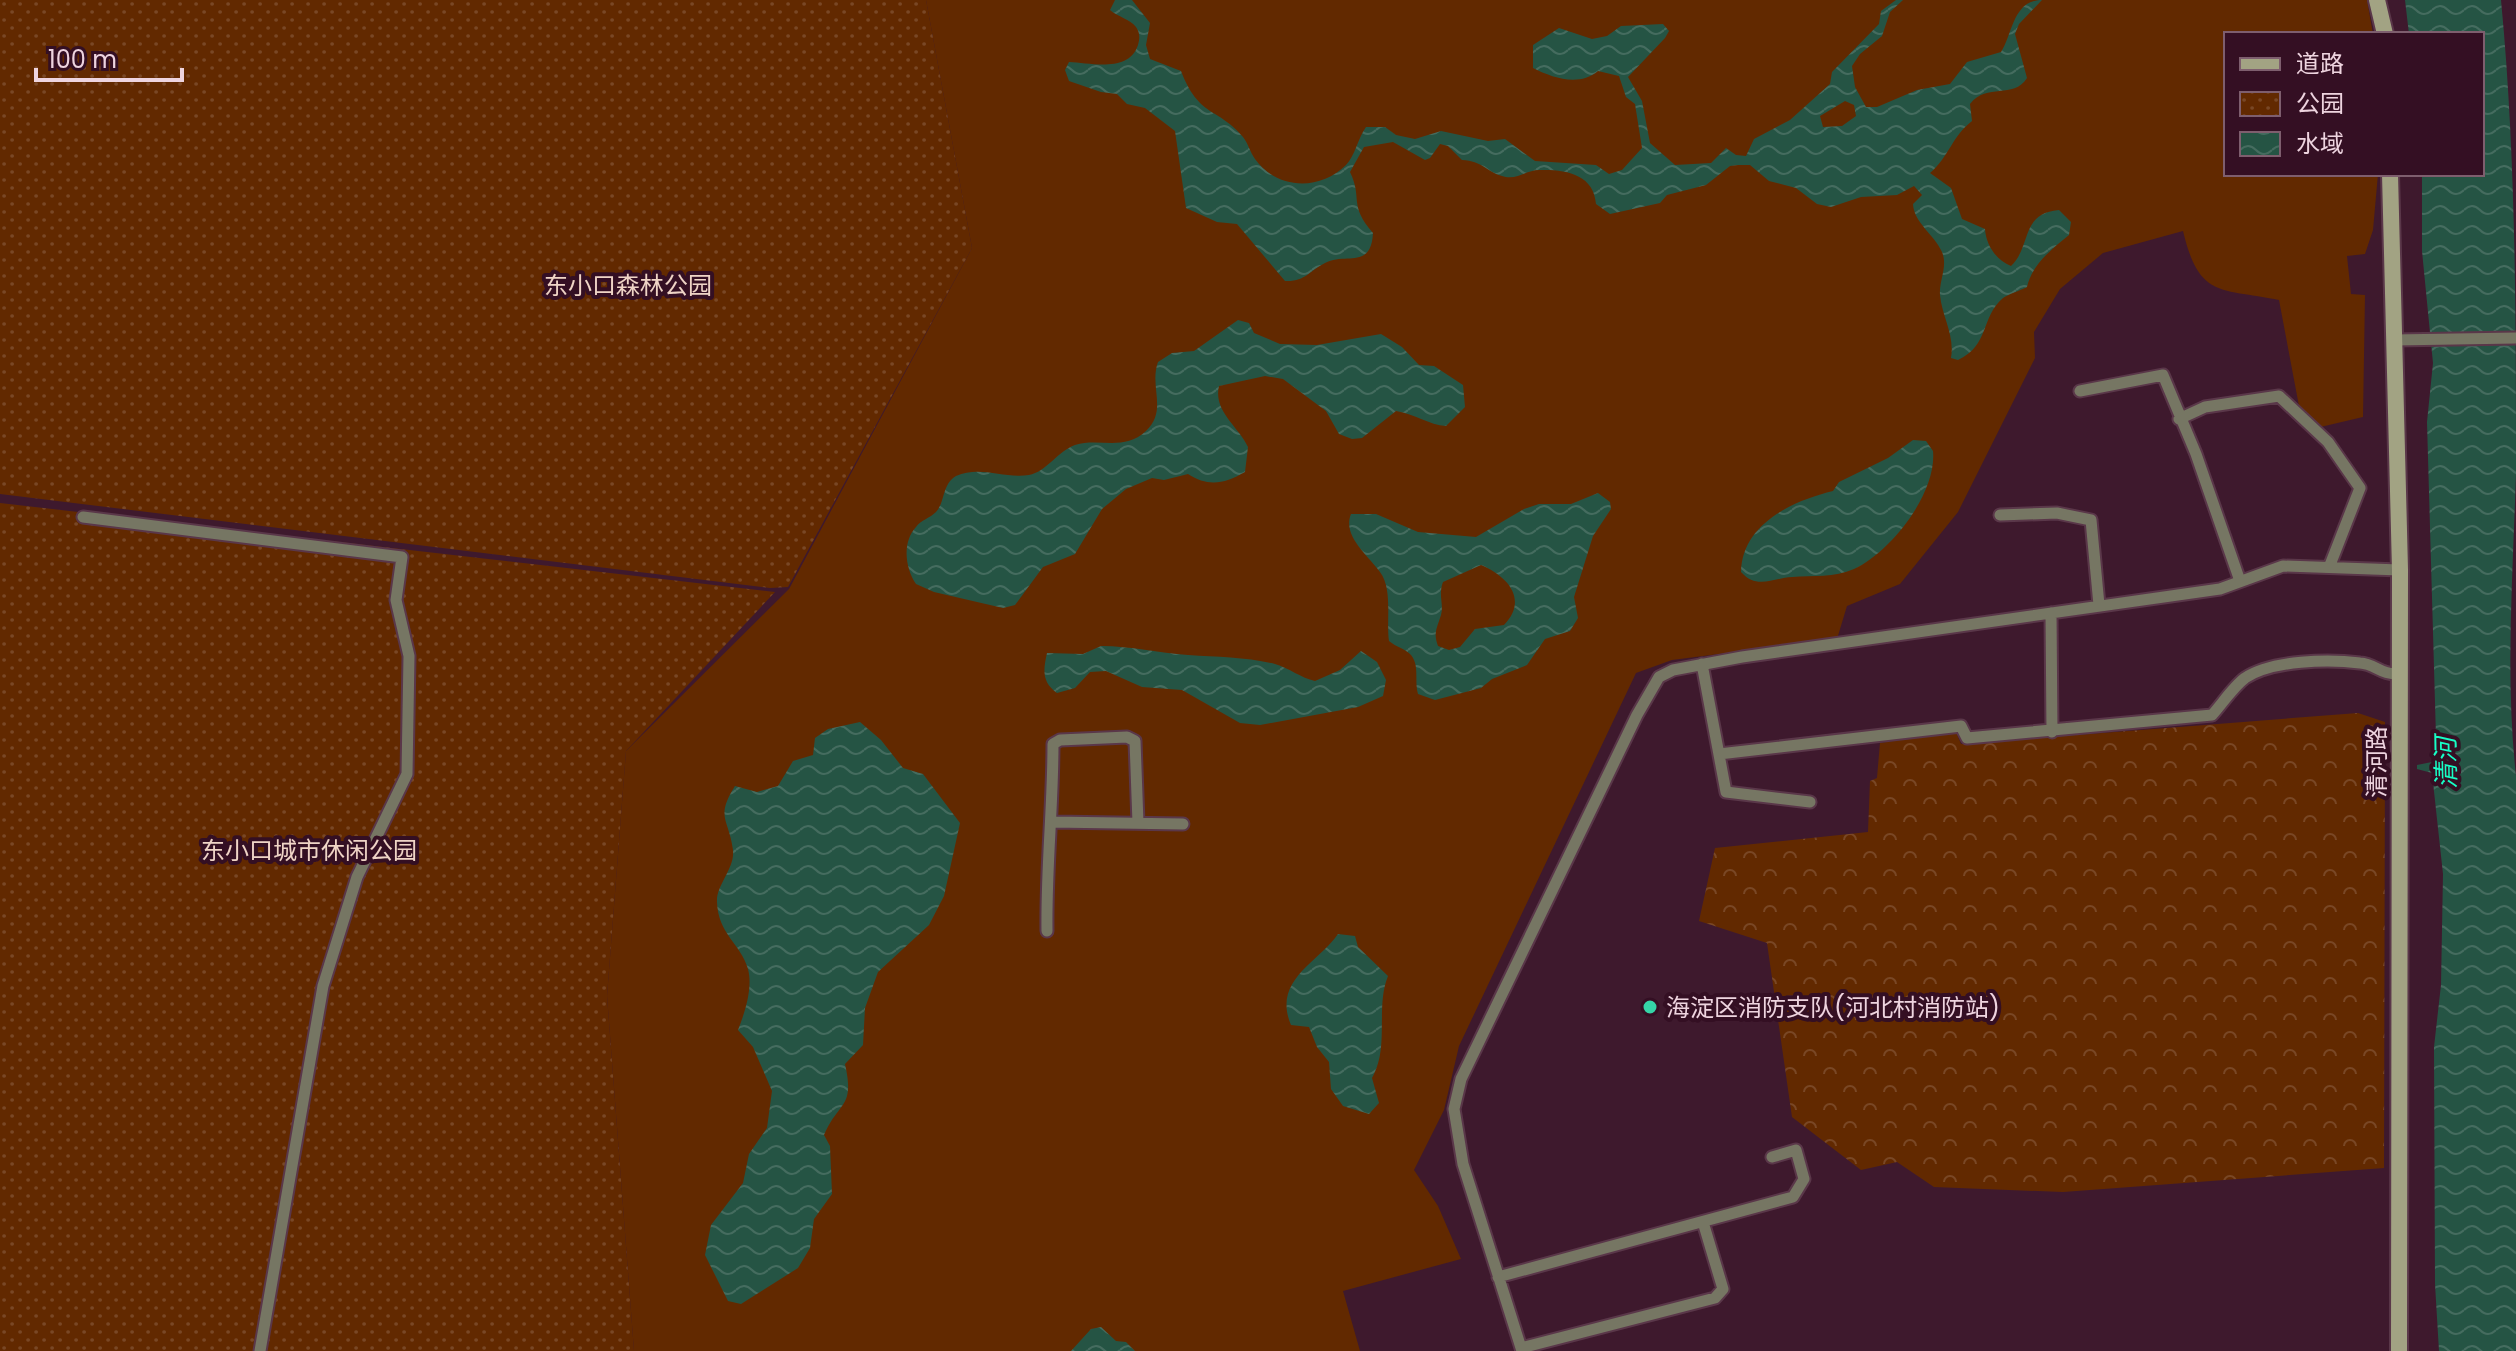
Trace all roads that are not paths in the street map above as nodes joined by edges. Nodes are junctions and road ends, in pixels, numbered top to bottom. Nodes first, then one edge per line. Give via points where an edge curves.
1 (2377, 0) edge
2 (2385, 32) edge
3 (2390, 176) edge
4 (2516, 338) edge
5 (2394, 340) junction
6 (2080, 391) dead end
7 (2179, 419) junction
8 (2000, 515) dead end
9 (83, 517) dead end
10 (2330, 565) junction
11 (2400, 570) junction
12 (2240, 581) junction
13 (2099, 605) junction
14 (2051, 613) junction
15 (1702, 664) junction
16 (2400, 674) junction
17 (2052, 732) junction
18 (1719, 754) junction
19 (1810, 802) dead end
20 (1053, 822) junction
21 (1138, 823) junction
22 (1183, 824) dead end
23 (1047, 931) dead end
24 (1772, 1157) dead end
25 (1703, 1222) junction
26 (1498, 1277) junction
27 (1521, 1350) edge
28 (260, 1351) edge
29 (2399, 1351) edge

1 - 2 street
3 - 5 street, 清河路
4 - 5 street
5 - 11 street, 清河路
6 - 7 street via 2163,375
7 - 10 street via 2205,407 2279,396 2328,442 2360,488
7 - 12 street
8 - 13 street via 2057,513 2091,520
9 - 28 street via 402,557 396,600 409,656 407,774 357,877 323,986
10 - 11 street
10 - 12 street via 2283,566
11 - 16 street, 清河路
12 - 13 street via 2220,589
13 - 14 street
14 - 15 street
14 - 17 street
15 - 18 street
15 - 26 street via 1659,677 1461,1079 1454,1109 1463,1164
16 - 17 street via 2384,675 2365,663 2323,660 2280,667 2245,678 2212,715
16 - 29 street, 清河路
17 - 18 street via 1967,738 1961,726
18 - 19 street via 1726,792
20 - 21 street
20 - 21 street via 1053,744 1127,737 1135,741
20 - 23 street via 1045,861
21 - 22 street
24 - 25 street via 1796,1150 1804,1179 1793,1197
25 - 26 street
25 - 27 street via 1723,1289 1715,1298
26 - 27 street

